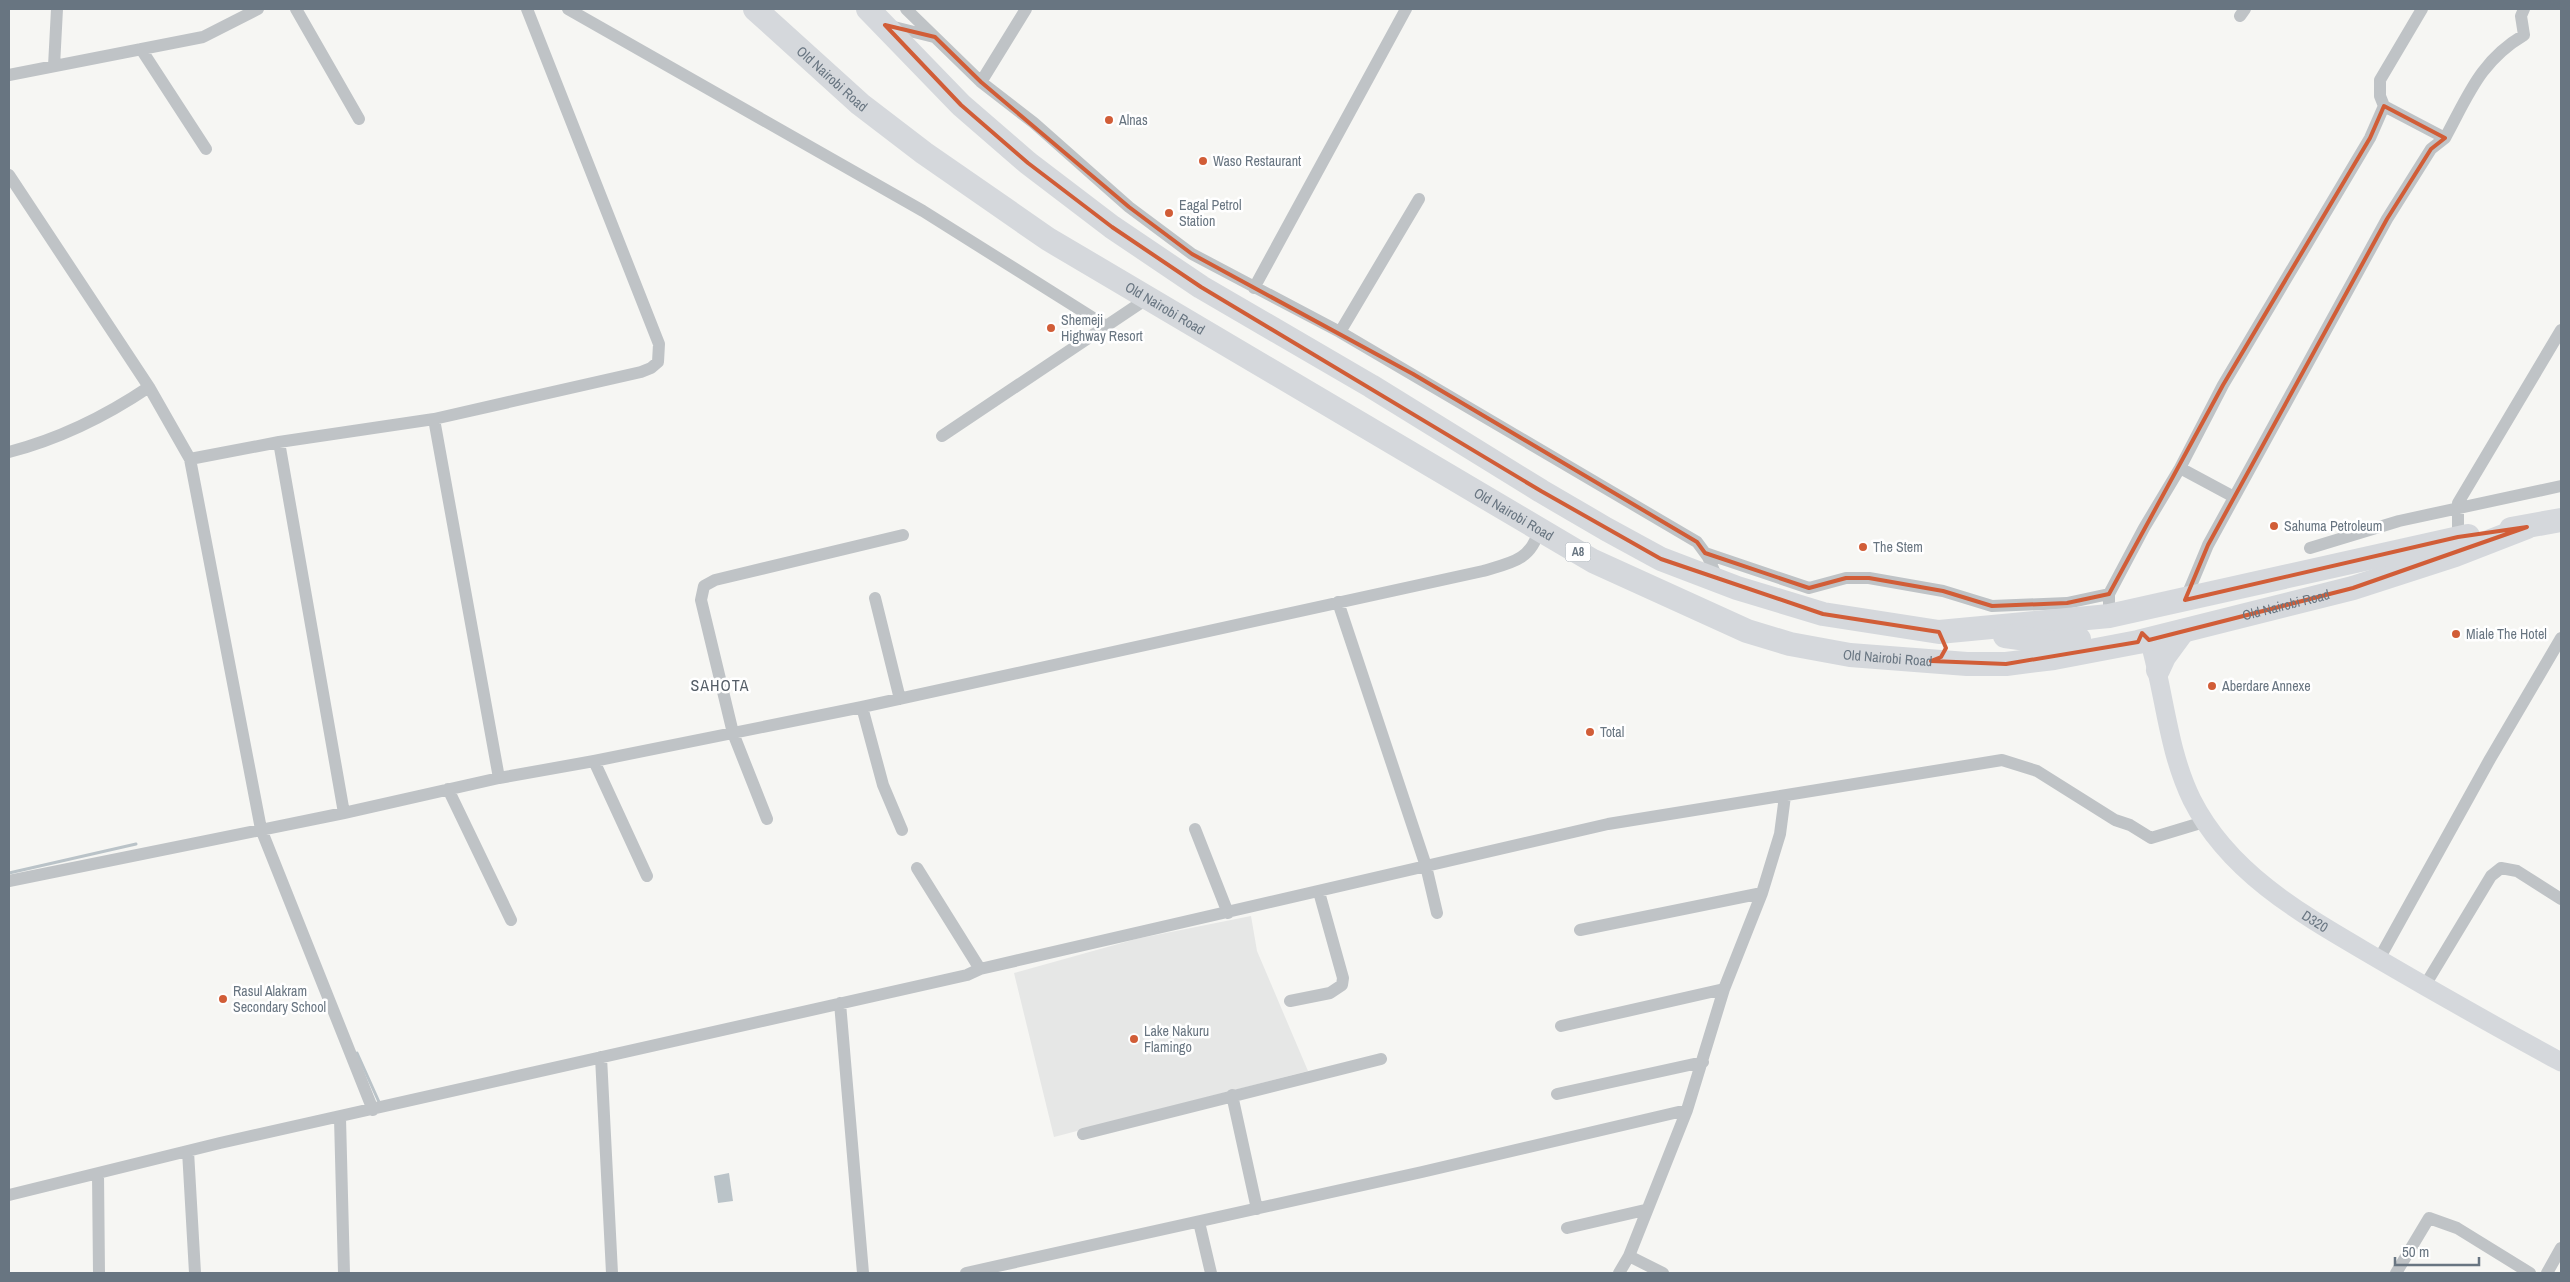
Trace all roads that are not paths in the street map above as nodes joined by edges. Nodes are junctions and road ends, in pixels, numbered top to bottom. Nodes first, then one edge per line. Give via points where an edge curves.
1 (57, 9) edge
2 (258, 9) edge
3 (296, 9) edge
4 (527, 9) edge
5 (568, 9) edge
6 (755, 9) edge
7 (868, 9) edge
8 (906, 9) edge
9 (1026, 9) edge
10 (1406, 9) edge
11 (2422, 9) edge
12 (2519, 11) edge
13 (242, 13) edge
14 (885, 25) junction
15 (935, 37) junction
16 (141, 49) junction
17 (54, 66) junction
18 (9, 75) edge
19 (981, 82) junction
20 (2384, 106) junction
21 (359, 119) dead end
22 (2445, 138) junction
23 (206, 149) dead end
24 (9, 175) edge
25 (1419, 199) dead end
26 (1254, 288) junction
27 (1148, 298) junction
28 (1106, 326) junction
29 (2561, 330) edge
30 (1340, 332) junction
31 (149, 387) junction
32 (434, 419) junction
33 (942, 436) dead end
34 (278, 442) junction
35 (9, 452) edge
36 (190, 459) junction
37 (2180, 468) junction
38 (2561, 486) edge
39 (2234, 497) junction
40 (2458, 507) junction
41 (2561, 520) edge
42 (2527, 527) junction
43 (1539, 529) junction
44 (903, 535) dead end
45 (2458, 537) junction
46 (2310, 548) dead end
47 (1705, 553) junction
48 (2351, 563) junction
49 (1719, 582) junction
50 (875, 598) dead end
51 (2185, 600) junction
52 (1338, 602) junction
53 (2109, 605) junction
54 (1974, 629) junction
55 (2184, 631) junction
56 (1939, 632) junction
57 (2143, 638) junction
58 (2561, 638) edge
59 (1931, 661) junction
60 (2158, 670) junction
61 (2161, 697) junction
62 (900, 698) junction
63 (862, 707) junction
64 (733, 733) junction
65 (594, 762) junction
66 (499, 778) junction
67 (448, 789) junction
68 (1785, 796) junction
69 (344, 813) junction
70 (767, 819) dead end
71 (2204, 822) junction
72 (261, 829) junction
73 (1195, 829) dead end
74 (902, 830) dead end
75 (1426, 866) junction
76 (917, 868) dead end
77 (647, 876) dead end
78 (9, 881) edge
79 (1318, 892) junction
80 (1762, 893) junction
81 (2561, 899) edge
82 (1228, 913) junction
83 (1437, 913) dead end
84 (511, 920) dead end
85 (1580, 930) dead end
86 (2379, 959) junction
87 (980, 968) junction
88 (2424, 987) junction
89 (1724, 989) junction
90 (1290, 1001) dead end
91 (840, 1003) junction
92 (1561, 1026) dead end
93 (601, 1058) junction
94 (1381, 1059) dead end
95 (1703, 1062) junction
96 (2561, 1062) edge
97 (1557, 1094) dead end
98 (1232, 1095) junction
99 (373, 1110) junction
100 (1687, 1110) junction
101 (340, 1118) junction
102 (1083, 1134) dead end
103 (188, 1151) junction
104 (98, 1174) junction
105 (9, 1195) edge
106 (1257, 1209) junction
107 (1645, 1210) junction
108 (1199, 1222) junction
109 (1567, 1228) dead end
110 (2561, 1248) edge
111 (1629, 1256) junction
112 (99, 1273) edge
113 (195, 1273) edge
114 (344, 1273) edge
115 (612, 1273) edge
116 (863, 1273) edge
117 (966, 1273) edge
118 (1211, 1273) edge
119 (1619, 1273) edge
120 (1662, 1273) edge
121 (2396, 1273) edge
122 (2530, 1273) edge
123 (2547, 1273) edge

1 - 17 street
2 - 13 street
3 - 21 street
4 - 32 street via 656,335 660,352 658,362 641,372
5 - 28 street via 923,211
6 - 27 highway, Old Nairobi Road / A8 via 860,104 924,153 1048,239
7 - 14 highway, Old Nairobi Road / A8
8 - 15 street
9 - 19 street
10 - 26 street
11 - 20 street via 2380,80
12 - 22 street via 2524,35 2505,47 2483,69
13 - 16 street via 203,37
14 - 15 street
14 - 49 highway, Old Nairobi Road / A8 via 961,105 1028,164 1112,227 1185,276 1606,529 1661,559
15 - 19 street
16 - 17 street
16 - 23 street
17 - 18 street
19 - 26 street via 1145,220 1192,254
20 - 22 street
20 - 37 street via 2370,138 2223,385
22 - 39 street via 2431,149 2388,219
24 - 31 street
25 - 30 street
26 - 30 street
27 - 28 street
27 - 43 highway, Old Nairobi Road / A8
28 - 33 street
29 - 40 street
30 - 47 street via 1697,542
31 - 35 street via 67,433
31 - 36 street
32 - 34 street
32 - 66 street
34 - 36 street
34 - 69 street
36 - 72 street
37 - 39 street
37 - 53 street via 2144,528
38 - 40 street
39 - 51 street via 2208,545
40 - 45 street
40 - 46 street via 2399,520
41 - 42 highway, Old Nairobi Road / A8
42 - 45 highway, Old Nairobi Road / A8
42 - 55 highway, Old Nairobi Road / A8 via 2455,555 2353,588
43 - 52 street via 1536,541 1515,562
43 - 59 highway, Old Nairobi Road / A8 via 1593,561 1747,631 1790,644 1850,655
44 - 64 street via 715,580 704,586 701,600
45 - 48 highway, Old Nairobi Road / A8
47 - 49 street
47 - 53 street via 1809,588 1846,578 1869,578 1943,591 1992,606
48 - 51 highway, Old Nairobi Road / A8
48 - 57 highway via 2284,588 2159,625
49 - 56 highway, Old Nairobi Road / A8 via 1823,614
50 - 62 street
51 - 53 highway, Old Nairobi Road / A8
52 - 62 street
52 - 75 street
53 - 54 highway, Old Nairobi Road / A8
54 - 56 highway, Old Nairobi Road / A8
54 - 57 highway via 2055,643
55 - 57 highway, Old Nairobi Road / A8
55 - 60 highway
56 - 59 highway via 1945,639 1946,648 1941,657
57 - 59 highway, Old Nairobi Road / A8 via 2006,664
57 - 60 street, D320
57 - 61 street, D320 via 2148,674
58 - 86 street
60 - 61 street, D320
61 - 71 street, D320 / D320 via 2178,765
62 - 63 street
63 - 64 street
63 - 74 street via 883,785
64 - 65 street
64 - 70 street
65 - 66 street
65 - 77 street
66 - 67 street
67 - 69 street
67 - 84 street
68 - 71 street via 2002,760 2037,771 2114,820 2130,825 2151,838
68 - 75 street via 1608,824
68 - 80 street via 1780,834
69 - 72 street
71 - 86 street, D320 / D320 via 2233,856 2285,902 2312,922
72 - 78 street
72 - 99 street
73 - 82 street
75 - 79 street
75 - 83 street
76 - 87 street
79 - 82 street
79 - 90 street via 1343,978 1342,985 1330,993
80 - 85 street
80 - 89 street
81 - 88 street via 2517,871 2501,868 2491,876
82 - 87 street
86 - 88 street, D320 / D320
87 - 91 street via 967,975
88 - 96 street, D320 / D320
89 - 92 street
89 - 95 street
91 - 93 street
91 - 116 street
93 - 99 street
93 - 115 street
94 - 98 street
95 - 97 street
95 - 100 street
98 - 102 street
98 - 106 street
99 - 101 street
100 - 106 street
100 - 107 street
101 - 103 street
101 - 114 street
103 - 104 street
103 - 113 street
104 - 105 street
104 - 112 street
106 - 108 street
107 - 109 street
107 - 111 street
108 - 117 street
108 - 118 street
110 - 123 street
111 - 119 street
111 - 120 street
121 - 122 street via 2429,1218 2457,1228

